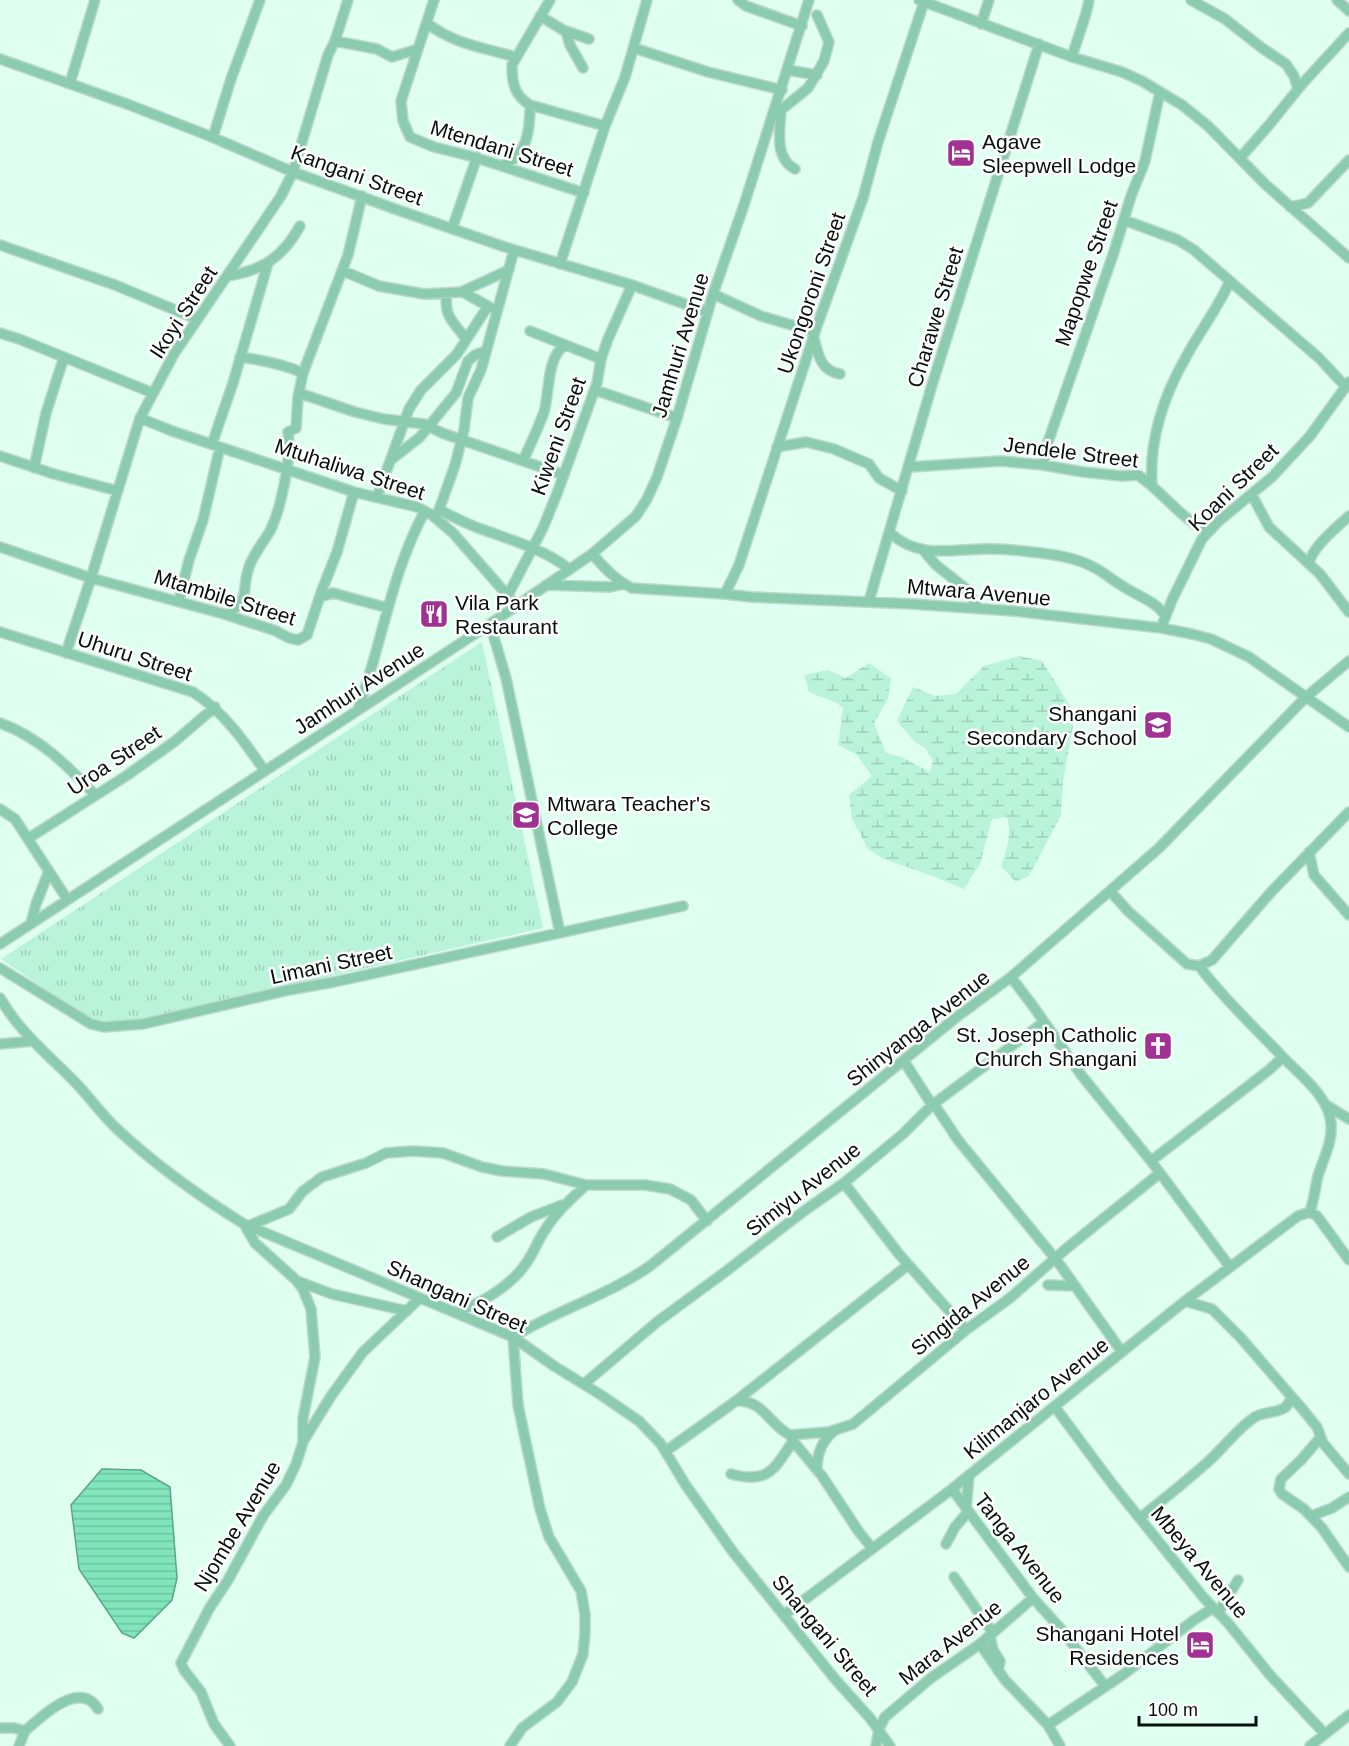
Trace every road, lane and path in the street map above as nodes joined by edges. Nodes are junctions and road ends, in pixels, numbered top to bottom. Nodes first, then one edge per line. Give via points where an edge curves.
1 (95, 0) edge
2 (260, 0) edge
3 (348, 0) edge
4 (434, 0) edge
5 (550, 0) edge
6 (647, 0) edge
7 (738, 0) edge
8 (809, 0) edge
9 (989, 0) edge
10 (1089, 0) edge
11 (1191, 0) edge
12 (1336, 0) edge
13 (921, 1) edge
14 (1349, 11) edge
15 (817, 15) dead end
16 (540, 16) junction
17 (427, 23) junction
18 (981, 24) junction
19 (802, 26) junction
20 (566, 31) junction
21 (440, 33) junction
22 (1349, 33) edge
23 (423, 37) junction
24 (589, 39) dead end
25 (335, 40) junction
26 (1039, 44) junction
27 (634, 48) junction
28 (418, 49) junction
29 (516, 57) junction
30 (1072, 57) junction
31 (0, 58) edge
32 (583, 68) dead end
33 (788, 70) junction
34 (818, 75) junction
35 (70, 83) junction
36 (1298, 89) junction
37 (782, 90) junction
38 (1160, 92) junction
39 (530, 105) junction
40 (605, 126) junction
41 (213, 137) junction
42 (477, 157) junction
43 (1240, 157) junction
44 (1349, 160) edge
45 (502, 166) junction
46 (795, 169) dead end
47 (293, 172) junction
48 (584, 193) junction
49 (362, 196) junction
50 (1290, 207) junction
51 (1124, 220) junction
52 (300, 226) dead end
53 (452, 229) junction
54 (0, 245) edge
55 (514, 250) junction
56 (1349, 258) edge
57 (268, 263) junction
58 (560, 264) junction
59 (509, 270) junction
60 (343, 271) junction
61 (227, 276) junction
62 (1230, 281) junction
63 (632, 285) junction
64 (461, 292) junction
65 (447, 293) junction
66 (712, 294) junction
67 (488, 306) junction
68 (498, 312) junction
69 (707, 312) junction
70 (197, 319) junction
71 (530, 331) dead end
72 (0, 333) edge
73 (814, 334) junction
74 (466, 339) junction
75 (565, 345) junction
76 (486, 351) junction
77 (64, 357) junction
78 (240, 357) junction
79 (602, 359) junction
80 (821, 362) junction
81 (802, 370) junction
82 (303, 374) junction
83 (840, 374) dead end
84 (1347, 384) edge
85 (595, 390) junction
86 (153, 393) junction
87 (299, 393) junction
88 (140, 417) junction
89 (677, 418) junction
90 (403, 422) junction
91 (430, 425) junction
92 (462, 439) junction
93 (216, 446) junction
94 (777, 447) junction
95 (0, 456) edge
96 (392, 459) junction
97 (523, 461) junction
98 (1043, 465) junction
99 (910, 467) junction
100 (34, 468) junction
101 (286, 468) junction
102 (564, 475) junction
103 (1152, 484) junction
104 (902, 490) junction
105 (118, 491) junction
106 (354, 492) junction
107 (1252, 495) junction
108 (377, 497) junction
109 (425, 511) junction
110 (437, 514) junction
111 (1349, 516) edge
112 (1208, 532) junction
113 (890, 533) junction
114 (0, 547) edge
115 (1316, 548) junction
116 (532, 549) junction
117 (924, 551) junction
118 (1296, 553) junction
119 (592, 554) junction
120 (1310, 564) junction
121 (569, 569) junction
122 (91, 578) junction
123 (624, 584) junction
124 (546, 585) junction
125 (725, 594) junction
126 (508, 595) junction
127 (320, 597) junction
128 (178, 601) junction
129 (869, 602) junction
130 (516, 605) junction
131 (387, 608) junction
132 (979, 609) junction
133 (1349, 612) edge
134 (228, 615) junction
135 (1165, 615) junction
136 (490, 624) junction
137 (1161, 628) junction
138 (0, 632) edge
139 (66, 653) junction
140 (1349, 661) edge
141 (1306, 697) junction
142 (215, 707) junction
143 (357, 711) junction
144 (0, 723) edge
145 (1349, 727) edge
146 (264, 770) junction
147 (95, 795) junction
148 (0, 809) edge
149 (1349, 812) edge
150 (29, 838) junction
151 (1309, 852) junction
152 (50, 871) junction
153 (1110, 891) junction
154 (67, 899) junction
155 (683, 906) dead end
156 (1349, 915) edge
157 (32, 923) junction
158 (560, 933) junction
159 (0, 944) edge
160 (1199, 966) junction
161 (0, 968) edge
162 (1011, 977) junction
163 (0, 998) edge
164 (1044, 1022) junction
165 (33, 1041) junction
166 (0, 1044) edge
167 (1283, 1057) junction
168 (904, 1061) junction
169 (933, 1104) junction
170 (1326, 1106) junction
171 (1349, 1119) edge
172 (1151, 1161) junction
173 (1160, 1173) junction
174 (844, 1184) junction
175 (586, 1185) junction
176 (565, 1205) junction
177 (1310, 1212) junction
178 (707, 1221) junction
179 (246, 1225) junction
180 (497, 1237) dead end
181 (1055, 1259) junction
182 (1349, 1260) edge
183 (908, 1265) junction
184 (1230, 1267) junction
185 (296, 1280) junction
186 (1047, 1285) dead end
187 (1075, 1286) junction
188 (420, 1298) junction
189 (1185, 1301) junction
190 (407, 1311) junction
191 (455, 1312) junction
192 (966, 1330) junction
193 (513, 1337) junction
194 (1122, 1352) junction
195 (584, 1384) junction
196 (1291, 1396) junction
197 (736, 1401) junction
198 (1055, 1407) junction
199 (835, 1430) junction
200 (791, 1438) junction
201 (1320, 1438) junction
202 (303, 1442) junction
203 (666, 1451) junction
204 (817, 1469) junction
205 (731, 1474) dead end
206 (1349, 1474) edge
207 (969, 1475) junction
208 (952, 1489) junction
209 (1349, 1497) edge
210 (967, 1511) junction
211 (1311, 1516) junction
212 (1140, 1518) junction
213 (946, 1544) dead end
214 (872, 1548) junction
215 (1349, 1567) edge
216 (954, 1577) dead end
217 (1238, 1580) dead end
218 (1033, 1598) junction
219 (1216, 1610) junction
220 (784, 1615) junction
221 (992, 1635) junction
222 (980, 1644) junction
223 (998, 1671) junction
224 (1105, 1686) junction
225 (98, 1709) dead end
226 (1349, 1715) edge
227 (1048, 1725) junction
228 (0, 1728) edge
229 (879, 1729) junction
230 (25, 1731) junction
231 (1325, 1734) junction
232 (20, 1746) edge
233 (230, 1746) edge
234 (510, 1746) edge
235 (876, 1746) edge
236 (890, 1746) edge
237 (1059, 1746) edge
238 (1310, 1746) edge

1 - 35 street
2 - 41 street
3 - 25 street, Ikoyi Street
4 - 17 street, Mtendani Street
5 - 16 street
6 - 27 street
7 - 19 street
8 - 19 street, Jamhuri Avenue
9 - 18 street
10 - 30 street
11 - 36 street via 1225,19 1286,64
12 - 14 street
13 - 18 street
13 - 73 street, Ukongoroni Street via 863,198
15 - 34 street via 829,42
16 - 20 street
16 - 29 street
17 - 21 street
17 - 23 street, Mtendani Street
18 - 26 street
19 - 33 street, Jamhuri Avenue
20 - 24 street
20 - 32 street
21 - 23 street
21 - 29 street
22 - 36 street
23 - 28 street, Mtendani Street
25 - 28 street via 377,49 392,57
25 - 47 street, Ikoyi Street
26 - 30 street
26 - 99 street, Charawe Street
27 - 37 street
27 - 40 street
28 - 42 street, Mtendani Street via 400,108 407,132 423,143
29 - 39 street via 512,65 514,87 520,99
30 - 38 street via 1122,72
31 - 35 street, Kangani Street
33 - 34 street
33 - 37 street, Jamhuri Avenue
34 - 46 street via 781,110 780,147 784,161
35 - 41 street, Kangani Street
36 - 43 street
37 - 66 street, Jamhuri Avenue
38 - 43 street via 1208,126
38 - 51 street, Mapopwe Street via 1149,149
39 - 40 street
39 - 45 street via 529,125 520,154
40 - 48 street
41 - 47 street, Kangani Street
42 - 45 street, Mtendani Street
42 - 53 street
43 - 50 street
44 - 50 street via 1308,203
45 - 48 street, Mtendani Street
47 - 49 street, Kangani Street
47 - 61 street, Ikoyi Street
48 - 58 street
49 - 53 street, Kangani Street
49 - 60 street
50 - 56 street
51 - 62 street via 1187,245
51 - 98 street, Mapopwe Street
52 - 57 street
53 - 55 street, Kangani Street
54 - 70 street
55 - 58 street, Kangani Street
55 - 59 street
57 - 61 street
57 - 78 street
58 - 63 street, Kangani Street
59 - 64 street
59 - 68 street
60 - 65 street via 379,286 424,294
60 - 82 street
61 - 70 street, Ikoyi Street
62 - 84 street
62 - 103 street via 1166,399 1154,440
63 - 69 street, Kangani Street
63 - 79 street, Kiweni Street
64 - 65 street
64 - 67 street
65 - 74 street via 447,314
66 - 69 street, Jamhuri Avenue
66 - 73 street
67 - 68 street
67 - 74 street
68 - 76 street
69 - 89 street, Jamhuri Avenue
70 - 86 street, Ikoyi Street
71 - 75 street
72 - 77 street
73 - 80 street
73 - 81 street, Ukongoroni Street
74 - 90 street via 422,390
75 - 79 street
75 - 97 street via 553,363 543,414
76 - 91 street via 468,361 458,389
76 - 92 street via 468,398
77 - 86 street
77 - 100 street
78 - 82 street via 289,367
78 - 93 street
79 - 85 street, Kiweni Street
80 - 81 street
80 - 83 street via 828,370
81 - 94 street, Ukongoroni Street
82 - 87 street
84 - 107 street, Koani Street via 1310,436
85 - 89 street
85 - 102 street, Kiweni Street
86 - 88 street, Ikoyi Street
87 - 90 street via 355,412
87 - 101 street via 296,428 288,432
88 - 93 street, Mtuhaliwa Street
88 - 105 street, Ikoyi Street
89 - 119 street, Jamhuri Avenue via 647,499 636,516
90 - 91 street
90 - 96 street
91 - 92 street
91 - 96 street
92 - 97 street
92 - 110 street
93 - 101 street, Mtuhaliwa Street
93 - 128 street via 217,468
94 - 104 street via 806,442 834,449 869,464 879,478
94 - 125 street, Ukongoroni Street via 739,566
95 - 100 street
96 - 108 street
97 - 102 street
98 - 99 street, Jendele Street via 1001,460
98 - 103 street, Jendele Street via 1138,475
99 - 104 street, Charawe Street
100 - 105 street
101 - 106 street, Mtuhaliwa Street
101 - 134 street via 274,522 249,567 244,598
102 - 116 street, Kiweni Street
103 - 112 street, Jendele Street via 1187,520
104 - 113 street, Charawe Street
105 - 122 street, Ikoyi Street
106 - 108 street, Mtuhaliwa Street
106 - 127 street, Mtambile Street via 338,552
107 - 112 street, Koani Street
107 - 118 street via 1269,527
108 - 109 street, Mtuhaliwa Street
109 - 110 street, Mtuhaliwa Street
109 - 131 street via 406,550
110 - 116 street
110 - 126 street, Mtuhaliwa Street
111 - 115 street
112 - 135 street, Koani Street
113 - 117 street via 904,544
113 - 129 street, Charawe Street
114 - 122 street, Mtambile Street
115 - 118 street
115 - 120 street
116 - 121 street
116 - 126 street, Kiweni Street
117 - 132 street via 965,588
117 - 135 street via 987,549 1071,559 1093,566
118 - 120 street
119 - 121 street, Jamhuri Avenue
119 - 123 street, Mtwara Avenue
120 - 133 street
121 - 124 street, Jamhuri Avenue
122 - 128 street, Mtambile Street
122 - 139 street, Ikoyi Street
123 - 124 street
123 - 125 street, Mtwara Avenue via 659,591
124 - 130 street, Jamhuri Avenue
125 - 129 street, Mtwara Avenue
126 - 130 street, Mtuhaliwa Street
127 - 131 street via 333,593
127 - 134 street, Mtambile Street via 307,634 298,640
128 - 134 street, Mtambile Street
129 - 132 street, Mtwara Avenue
130 - 136 street, Jamhuri Avenue
131 - 143 street
132 - 137 street, Mtwara Avenue
135 - 137 street, Koani Street
136 - 143 street, Jamhuri Avenue
136 - 158 street via 506,678
137 - 141 street, Mtwara Avenue via 1233,648
138 - 139 street, Uhuru Street
139 - 142 street, Uhuru Street via 185,688
140 - 141 street, Shinyanga Avenue
141 - 145 street, Mtwara Avenue
141 - 153 street, Shinyanga Avenue via 1192,816
142 - 146 street, Uhuru Street
142 - 147 street, Uroa Street via 174,742
143 - 146 street, Jamhuri Avenue
144 - 147 street via 40,744
146 - 154 street, Jamhuri Avenue
147 - 150 street, Uroa Street
148 - 150 street via 15,819
149 - 151 street
150 - 152 street
151 - 156 street via 1314,875
151 - 160 street via 1222,951
152 - 154 street
152 - 157 street
153 - 160 street via 1183,961
153 - 162 street, Shinyanga Avenue
154 - 157 street, Jamhuri Avenue
155 - 158 street, Limani Street
157 - 159 street, Jamhuri Avenue
158 - 161 street, Limani Street via 115,1028 91,1024
160 - 167 street
162 - 164 street
162 - 168 street, Shinyanga Avenue
163 - 165 street, Shangani Street
164 - 169 street, Simiyu Avenue
164 - 172 street
165 - 166 street
165 - 179 street, Shangani Street via 139,1149
167 - 170 street
167 - 172 street
168 - 169 street
168 - 178 street, Shinyanga Avenue
169 - 174 street, Simiyu Avenue
169 - 181 street
170 - 171 street
170 - 177 street via 1331,1122 1329,1141
172 - 173 street
173 - 181 street, Singida Avenue
173 - 184 street
174 - 183 street
174 - 195 street, Simiyu Avenue via 657,1322
175 - 176 street
175 - 178 street via 670,1189 691,1200
175 - 179 street via 544,1174 482,1167 434,1152 386,1153 322,1177 303,1191 289,1209
176 - 180 street via 531,1217
176 - 191 street via 545,1229 518,1274 498,1290
177 - 182 street
177 - 184 street, Kilimanjaro Avenue via 1298,1216
178 - 193 street, Shinyanga Avenue via 625,1283
179 - 185 street, Njombe Avenue via 255,1243
179 - 188 street, Shangani Street
181 - 187 street
181 - 192 street, Singida Avenue
183 - 192 street
183 - 197 street
184 - 189 street, Kilimanjaro Avenue
185 - 190 street via 332,1294
185 - 202 street, Njombe Avenue via 310,1309 315,1351 303,1418
186 - 187 street
187 - 194 street
188 - 190 street
188 - 191 street, Shangani Street
189 - 194 street, Kilimanjaro Avenue
189 - 196 street via 1212,1309
190 - 202 street via 363,1352
191 - 193 street, Shangani Street
192 - 199 street, Singida Avenue via 873,1408 849,1426
193 - 195 street, Shangani Street
193 - 234 street via 518,1405 540,1509 549,1537 581,1591 585,1633 583,1654 572,1682 557,1702 522,1728
194 - 198 street, Kilimanjaro Avenue
195 - 203 street, Shangani Street via 639,1421
196 - 201 street via 1315,1424
196 - 212 street via 1284,1409 1246,1423 1213,1457
197 - 200 street via 757,1405
197 - 203 street
198 - 207 street, Kilimanjaro Avenue
198 - 212 street, Mbeya Avenue
199 - 200 street, Singida Avenue
199 - 204 street via 822,1444
200 - 204 street
200 - 205 street via 767,1474 756,1478
201 - 206 street
201 - 211 street via 1279,1484 1282,1494
202 - 233 street, Njombe Avenue via 286,1485 263,1516 181,1663
203 - 220 street, Shangani Street via 733,1552
204 - 214 street
207 - 208 street, Kilimanjaro Avenue
207 - 210 street
208 - 210 street, Tanga Avenue
208 - 214 street, Kilimanjaro Avenue
209 - 211 street
210 - 213 street
210 - 218 street, Tanga Avenue
211 - 215 street
212 - 219 street, Mbeya Avenue
214 - 220 street, Kilimanjaro Avenue
216 - 221 street
217 - 219 street
218 - 221 street, Mara Avenue
218 - 224 street, Tanga Avenue
219 - 224 street
219 - 231 street, Mbeya Avenue
220 - 229 street, Shangani Street
221 - 222 street, Mara Avenue
221 - 223 street via 993,1650 1000,1661
222 - 223 street
222 - 229 street, Mara Avenue via 907,1698 885,1717
223 - 227 street
224 - 227 street
225 - 230 street via 86,1698 73,1699 46,1712
226 - 231 street
227 - 237 street
228 - 230 street
229 - 235 street, Mara Avenue
229 - 236 street, Shangani Street
230 - 232 street
231 - 238 street

